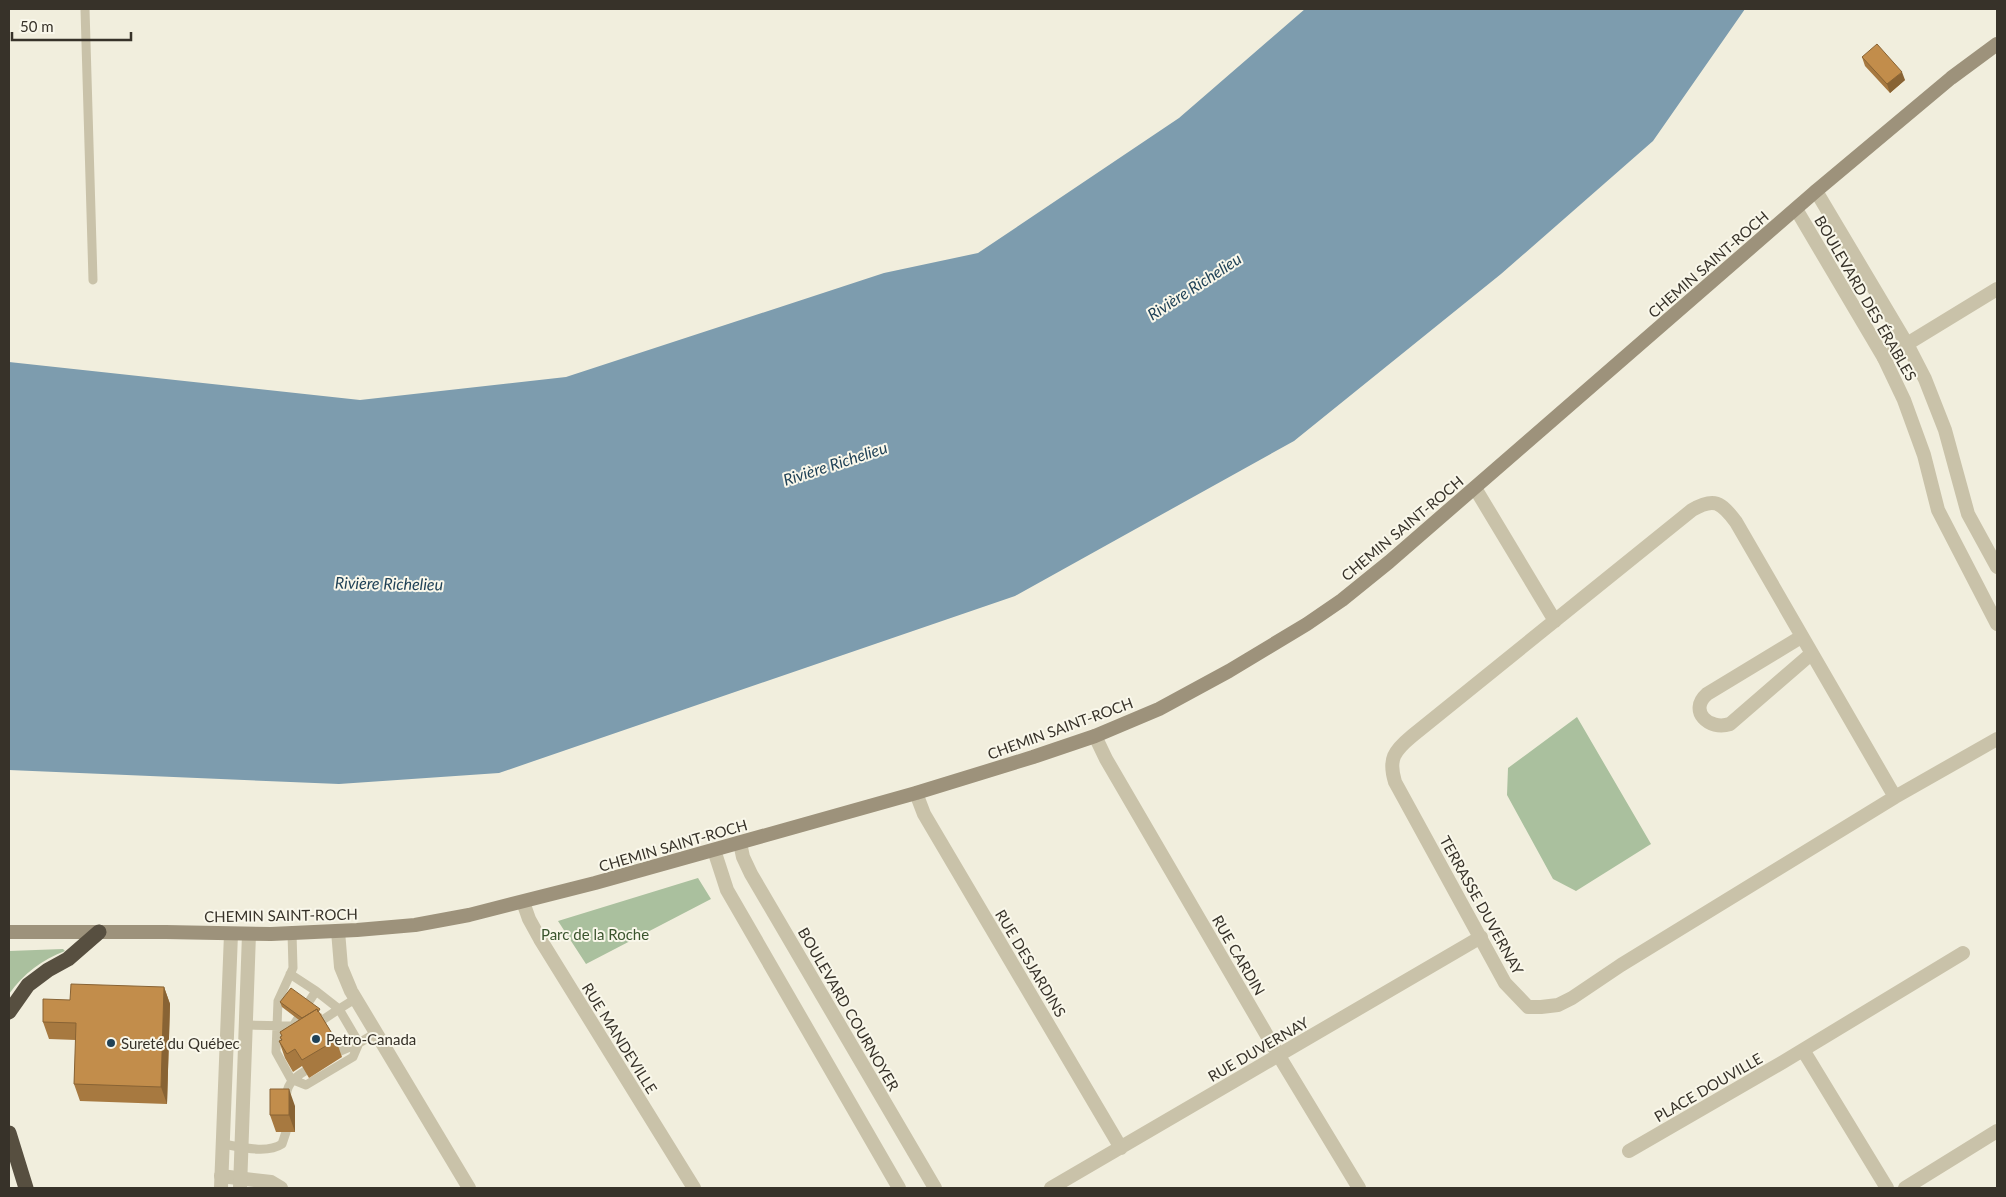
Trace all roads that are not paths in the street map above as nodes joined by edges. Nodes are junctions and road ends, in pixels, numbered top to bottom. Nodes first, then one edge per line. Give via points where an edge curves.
1 (85, 9) edge
2 (1997, 44) edge
3 (1816, 191) junction
4 (1796, 209) junction
5 (93, 280) dead end
6 (1997, 289) edge
7 (1907, 344) junction
8 (1884, 358) junction
9 (1475, 488) junction
10 (1997, 567) edge
11 (1554, 621) junction
12 (1997, 624) edge
13 (1801, 637) junction
14 (1811, 654) junction
15 (1095, 736) junction
16 (1997, 740) edge
17 (916, 792) junction
18 (1895, 797) junction
19 (740, 843) junction
20 (714, 850) junction
21 (523, 902) junction
22 (338, 931) junction
23 (9, 932) edge
24 (99, 932) junction
25 (292, 933) junction
26 (231, 934) junction
27 (249, 934) junction
28 (1481, 937) junction
29 (1963, 953) dead end
30 (290, 974) junction
31 (316, 990) junction
32 (355, 999) junction
33 (339, 1009) junction
34 (9, 1012) edge
35 (247, 1025) junction
36 (277, 1025) junction
37 (293, 1026) junction
38 (376, 1033) junction
39 (359, 1043) junction
40 (1803, 1050) junction
41 (338, 1052) dead end
42 (1279, 1056) junction
43 (305, 1071) edge
44 (291, 1079) junction
45 (286, 1106) edge
46 (286, 1132) edge
47 (1997, 1132) edge
48 (9, 1133) edge
49 (223, 1144) junction
50 (242, 1147) junction
51 (1120, 1148) junction
52 (1629, 1152) dead end
53 (221, 1182) edge
54 (240, 1183) edge
55 (26, 1188) edge
56 (281, 1188) edge
57 (469, 1188) edge
58 (694, 1188) edge
59 (899, 1188) edge
60 (935, 1188) edge
61 (1051, 1188) edge
62 (1359, 1188) edge
63 (1887, 1188) edge
64 (1905, 1188) edge

1 - 5 lane
2 - 3 main road, CHEMIN SAINT-ROCH via 1951,78
3 - 4 main road, CHEMIN SAINT-ROCH
3 - 7 street, BOULEVARD DES ÉRABLES
4 - 8 street, BOULEVARD DES ÉRABLES
4 - 9 main road, CHEMIN SAINT-ROCH
6 - 7 street
7 - 8 street
7 - 10 street, BOULEVARD DES ÉRABLES via 1945,430 1968,514
8 - 12 street, BOULEVARD DES ÉRABLES via 1924,455 1938,510
9 - 11 street
9 - 15 main road, CHEMIN SAINT-ROCH via 1389,562 1307,624 1190,693
11 - 13 street, TERRASSE DUVERNAY via 1692,510 1705,503 1716,502 1736,522
11 - 28 street, TERRASSE DUVERNAY via 1412,736 1392,759 1395,782
13 - 14 street, TERRASSE DUVERNAY
13 - 14 street via 1707,694 1700,700 1701,713 1715,726 1730,724
14 - 18 street, TERRASSE DUVERNAY
15 - 17 main road, CHEMIN SAINT-ROCH
15 - 42 street, RUE CARDIN
16 - 18 street, TERRASSE DUVERNAY
17 - 19 main road, CHEMIN SAINT-ROCH
17 - 51 street, RUE DESJARDINS via 924,814
18 - 28 street, TERRASSE DUVERNAY via 1558,1005 1528,1006 1505,983
19 - 20 main road, CHEMIN SAINT-ROCH
19 - 60 street, BOULEVARD COURNOYER via 751,874
20 - 21 main road, CHEMIN SAINT-ROCH
20 - 59 street via 726,890
21 - 22 main road, CHEMIN SAINT-ROCH via 440,921
21 - 58 street, RUE MANDEVILLE via 540,939
22 - 25 main road, CHEMIN SAINT-ROCH
22 - 32 street via 341,966
23 - 24 main road, CHEMIN SAINT-ROCH
24 - 26 main road, CHEMIN SAINT-ROCH
24 - 34 highway via 68,959 28,985
25 - 27 main road, CHEMIN SAINT-ROCH
25 - 30 lane via 293,968
26 - 27 main road, CHEMIN SAINT-ROCH
26 - 49 street
27 - 35 street
28 - 42 street, RUE DUVERNAY
29 - 40 street, PLACE DOUVILLE
30 - 31 lane
30 - 36 lane via 278,1002
31 - 33 lane
31 - 37 lane
32 - 33 lane
32 - 38 street
33 - 37 lane via 311,1028
33 - 39 lane
35 - 36 lane
35 - 50 street
36 - 37 lane
36 - 44 lane via 276,1052
38 - 39 lane
38 - 57 street
39 - 41 lane
39 - 44 lane via 353,1057 306,1085
40 - 52 street, PLACE DOUVILLE
40 - 63 street
42 - 51 street, RUE DUVERNAY
42 - 62 street, RUE CARDIN
43 - 44 lane
44 - 45 lane via 286,1092
46 - 50 lane via 285,1139 277,1147
47 - 64 street
48 - 55 highway
49 - 50 lane
49 - 53 street
50 - 54 street
51 - 61 street, RUE DUVERNAY
53 - 54 street
54 - 56 street via 271,1182

